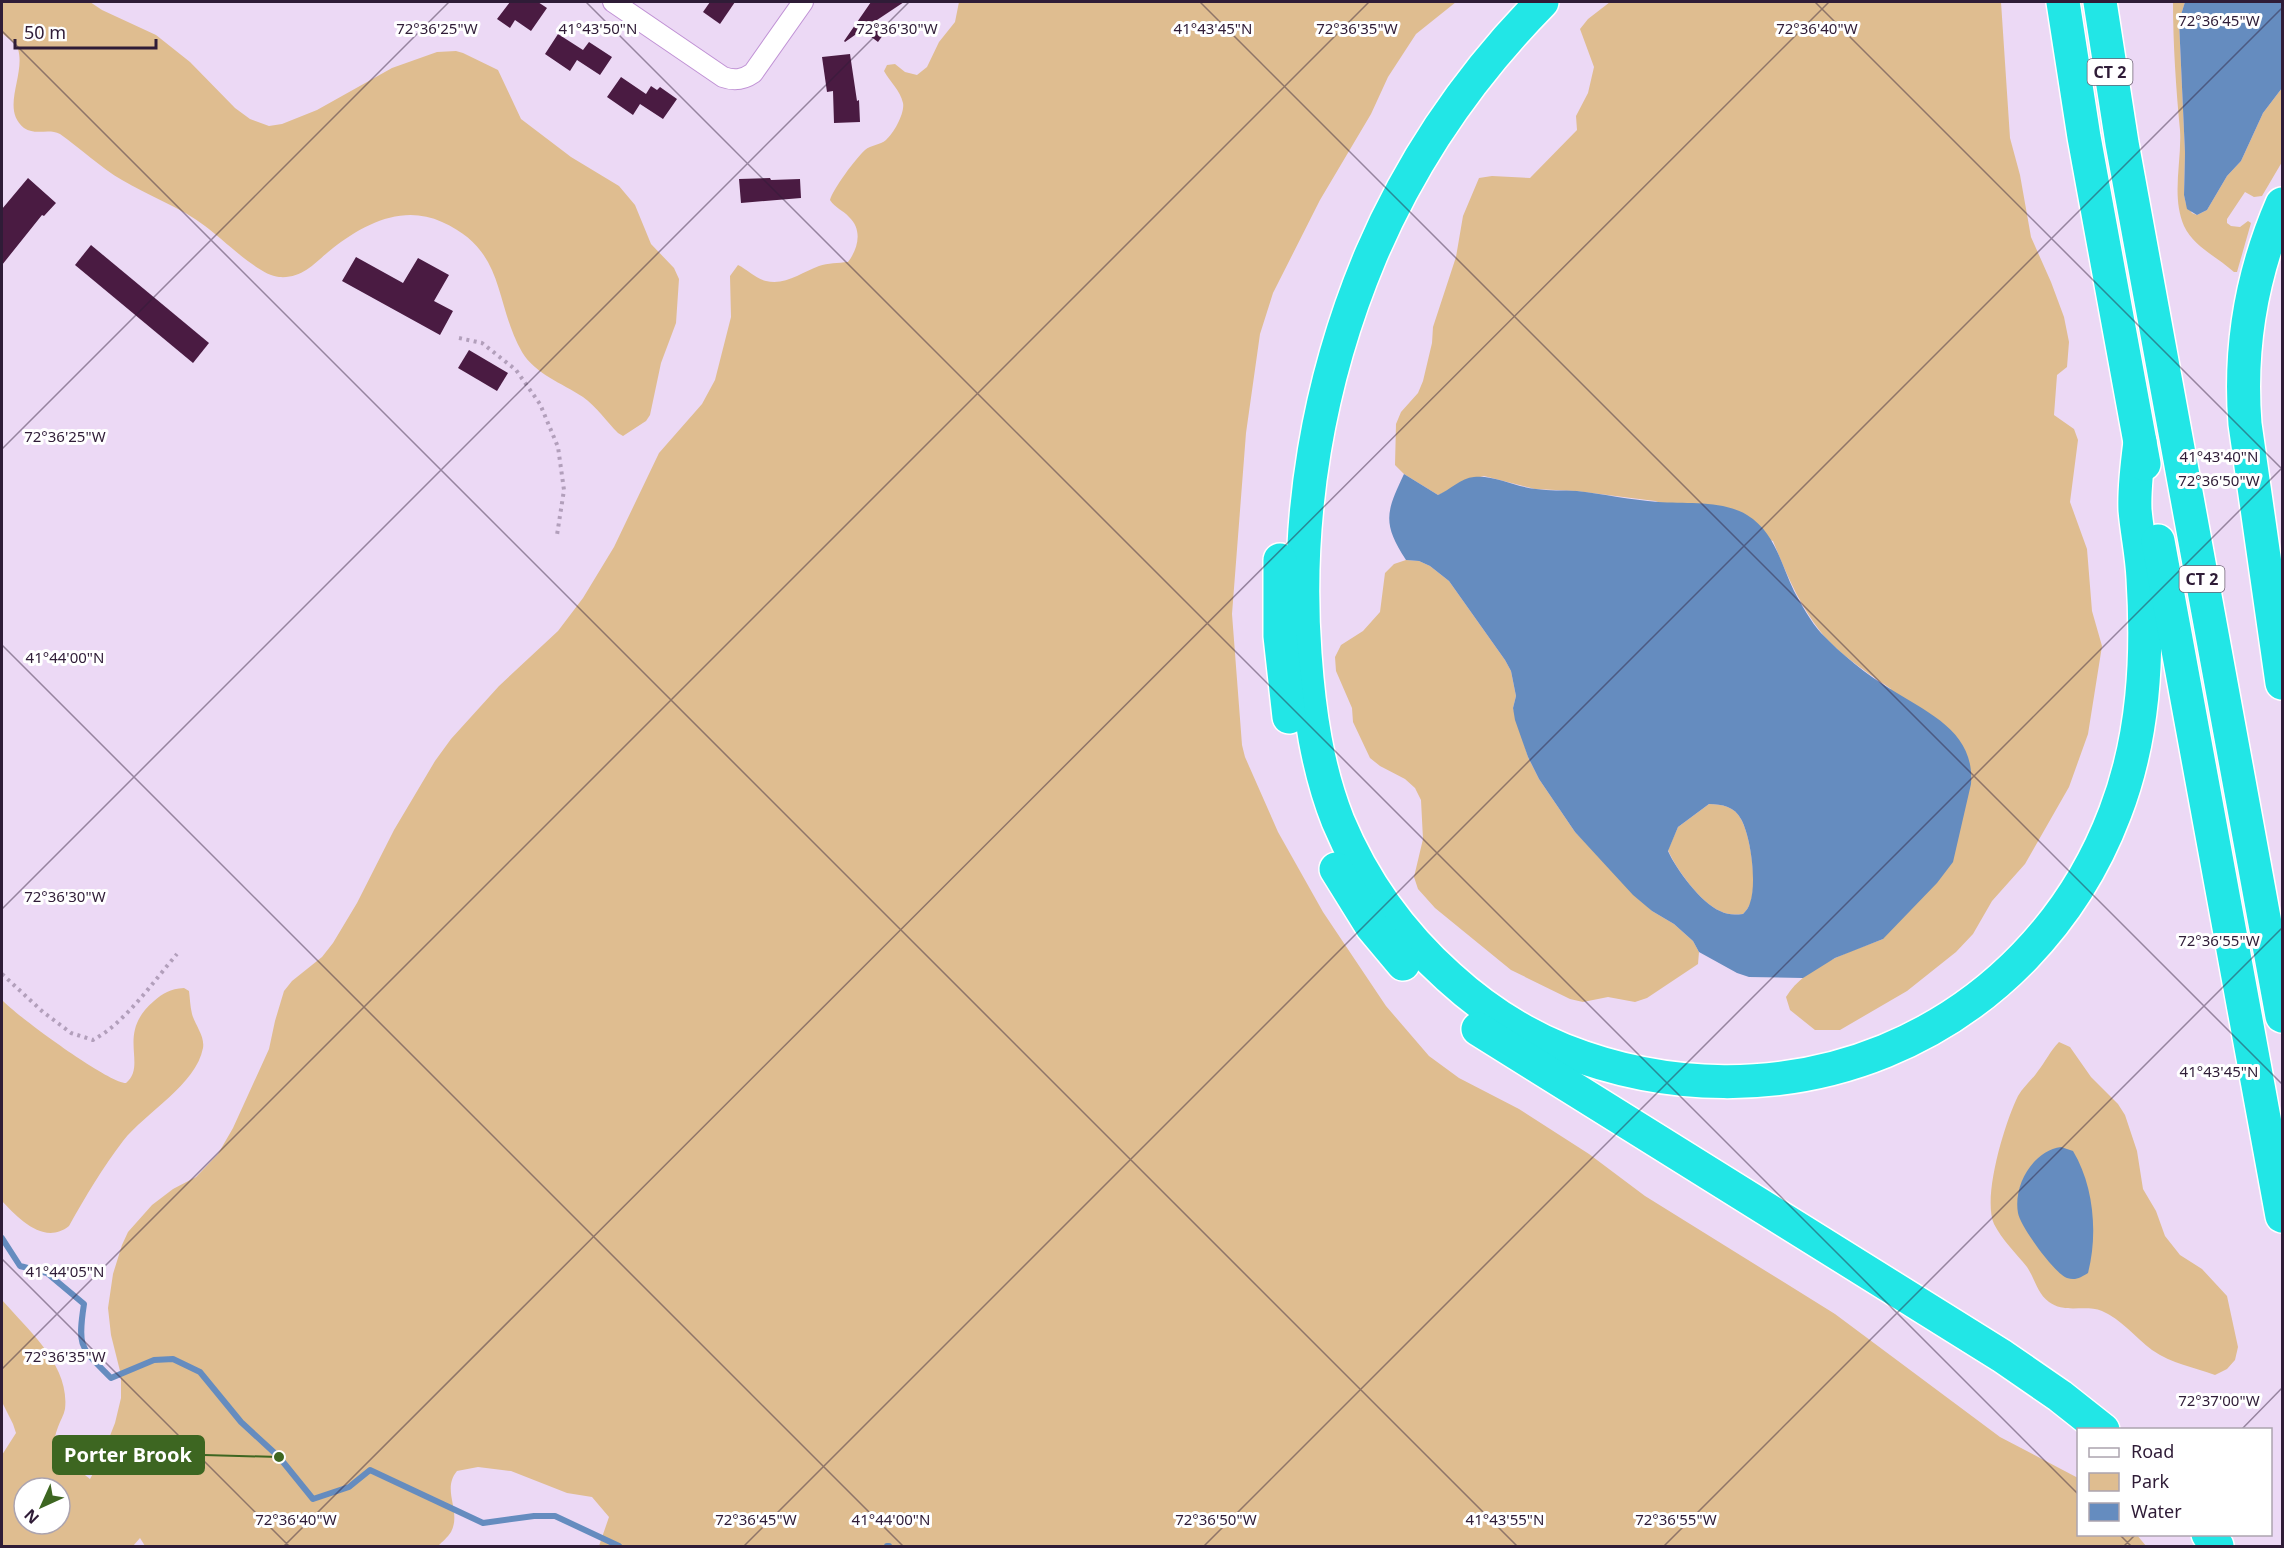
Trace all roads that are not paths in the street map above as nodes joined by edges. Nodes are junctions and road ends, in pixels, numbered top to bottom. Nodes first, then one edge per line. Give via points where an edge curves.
1 (613, 2) edge
2 (803, 2) edge
3 (1511, 2) edge
4 (1542, 2) edge
5 (2063, 2) edge
6 (2100, 2) edge
7 (2116, 2) edge
8 (2122, 143) junction
9 (2283, 204) edge
10 (2140, 442) junction
11 (2283, 683) edge
12 (2283, 1016) edge
13 (2283, 1216) edge
14 (2100, 1428) edge

1 - 2 street via 723,77 739,80 759,67
3 - 14 highway via 1438,91 1380,186 1334,291 1302,392 1285,497 1279,625 1291,732 1318,830 1342,882 1372,927 1406,968 1457,1013 1517,1055 2002,1356
4 - 10 highway via 1497,50 1453,108 1404,186 1373,249 1346,320 1325,394 1313,455 1304,537 1302,594 1308,694 1320,761 1338,819 1361,868 1397,923 1441,970 1485,1006 1536,1038 1616,1068 1678,1081 1747,1081 1829,1069 1891,1048 1945,1020 2007,973 2058,920 2088,874 2115,815 2133,756 2144,655 2143,573 2135,509
5 - 10 highway, CT 2
6 - 8 highway, CT 2
7 - 8 highway
8 - 12 highway, CT 2
9 - 11 highway via 2256,278 2244,381 2246,424
10 - 13 highway, CT 2

